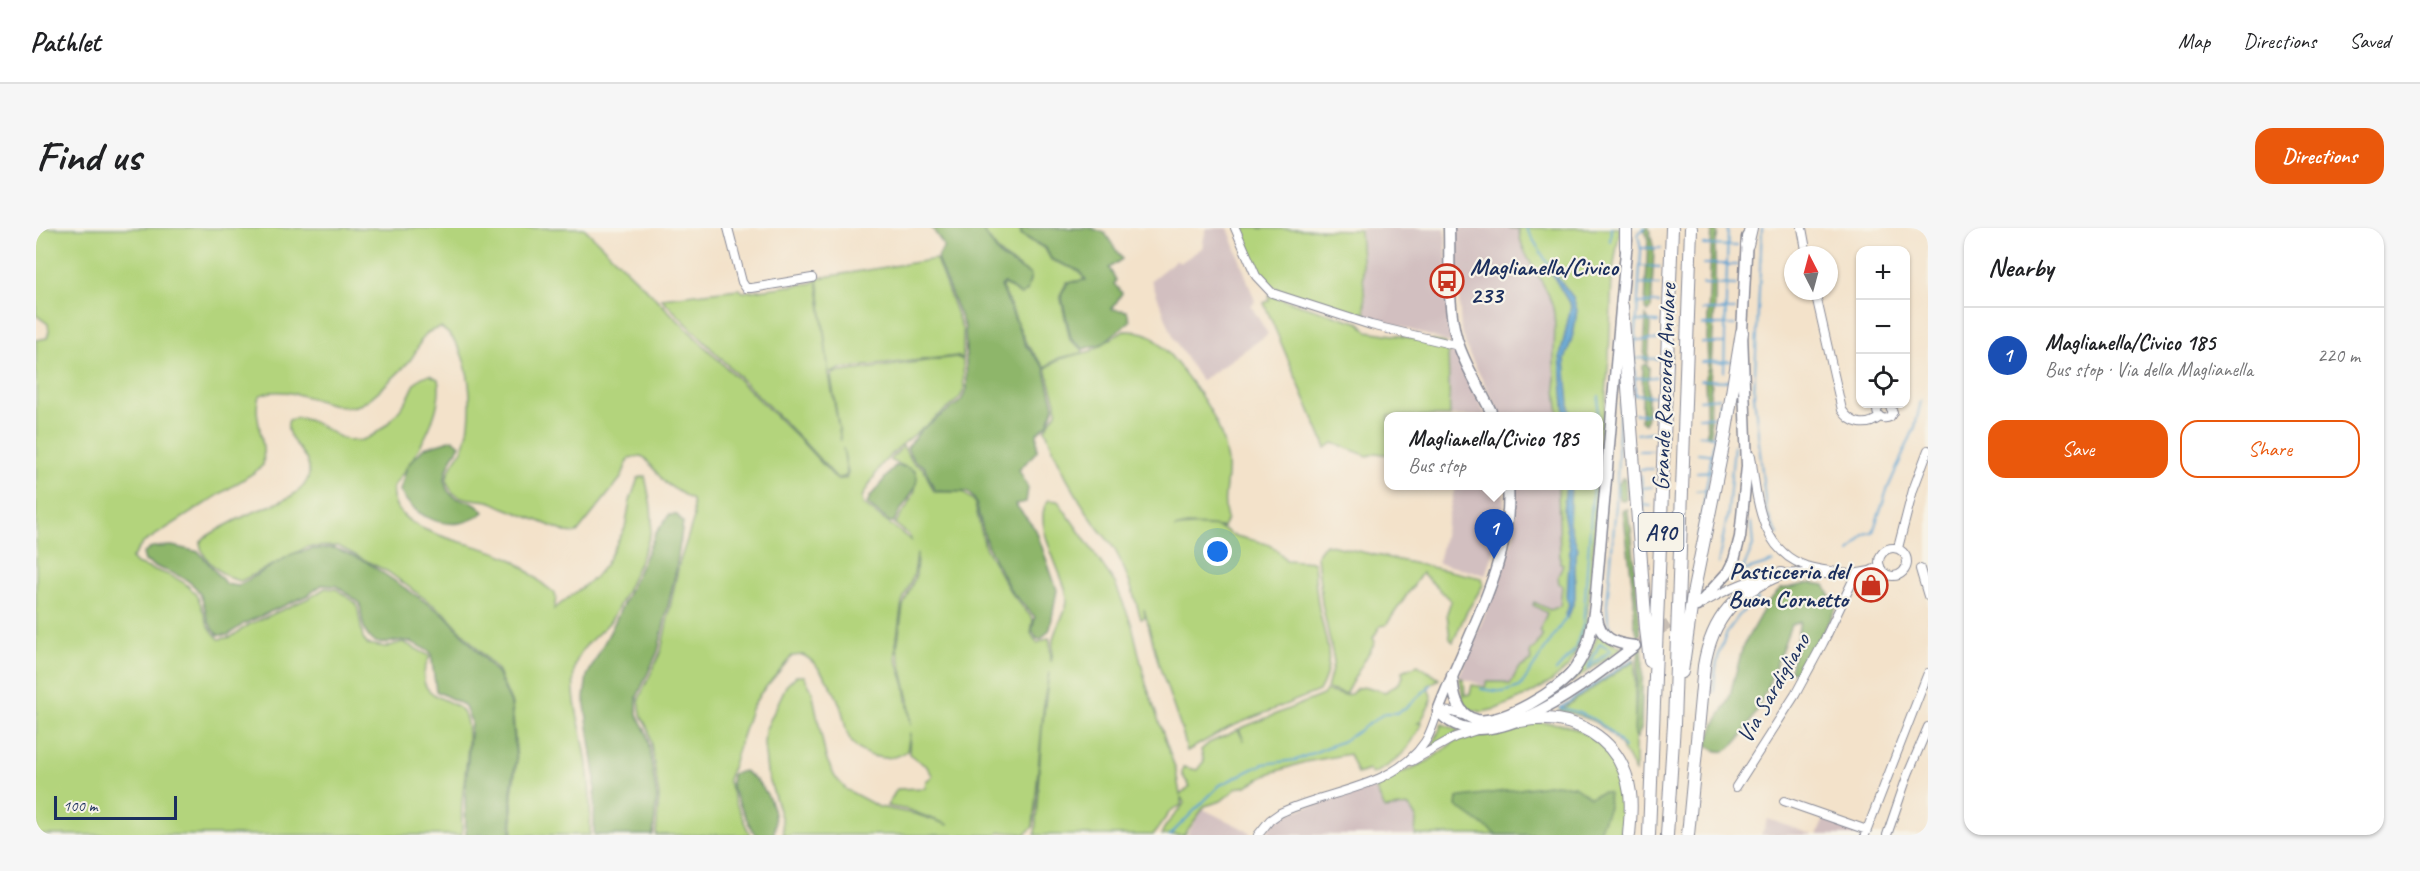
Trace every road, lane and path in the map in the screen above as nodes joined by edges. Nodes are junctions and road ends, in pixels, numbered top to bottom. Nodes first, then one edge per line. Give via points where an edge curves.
1 (728, 228) edge
2 (1235, 228) edge
3 (1449, 228) edge
4 (1627, 228) edge
5 (1672, 228) edge
6 (1691, 228) edge
7 (1749, 228) edge
8 (1802, 228) edge
9 (1747, 245) joint
10 (1805, 246) edge
11 (1626, 247) joint
12 (812, 278) dead end
13 (1817, 300) edge
14 (1622, 306) junction
15 (1742, 332) junction
16 (1459, 346) junction
17 (1878, 408) edge
18 (1892, 408) edge
19 (1491, 412) edge
20 (1880, 417) junction
21 (1747, 429) junction
22 (1928, 450) edge
23 (1509, 490) edge
24 (1898, 548) junction
25 (1880, 566) junction
26 (1924, 568) edge
27 (1905, 569) junction
28 (1781, 574) junction
29 (1852, 574) junction
30 (1928, 596) edge
31 (1595, 605) junction
32 (1697, 606) joint
33 (1928, 673) edge
34 (1452, 675) junction
35 (1655, 697) junction
36 (1438, 711) junction
37 (1520, 721) junction
38 (1476, 724) junction
39 (1674, 724) junction
40 (1928, 727) edge
41 (1403, 764) junction
42 (1736, 787) dead end
43 (1784, 801) dead end
44 (1866, 832) edge
45 (1258, 835) edge
46 (1629, 835) edge
47 (1649, 835) edge
48 (1667, 835) edge
49 (1688, 835) edge
50 (1887, 835) edge

1 - 12 street via 744,287
2 - 16 street via 1256,276 1272,293 1371,325
3 - 16 main road via 1453,314
4 - 11 highway
5 - 35 highway, Grande Raccordo Anulare / A90
6 - 39 highway, Grande Raccordo Anulare / A90
7 - 9 highway
8 - 10 street
9 - 15 main road
11 - 14 main road
13 - 20 street via 1842,410 1858,423 1871,423
14 - 31 main road
14 - 35 highway via 1646,629
15 - 21 main road
15 - 39 highway via 1693,594
16 - 19 main road
17 - 20 street
18 - 20 street via 1888,418
21 - 29 street via 1759,509 1770,538 1803,565
21 - 32 main road via 1747,478 1738,549 1725,576
22 - 24 street via 1912,490
23 - 34 main road via 1501,558
24 - 25 street via 1882,553
24 - 27 street via 1906,556
25 - 27 street via 1894,576
25 - 29 street
26 - 27 street
26 - 30 street
28 - 29 street
28 - 32 street via 1740,584
28 - 49 highway via 1737,599 1711,635 1704,666
29 - 42 street, Via Sardigliano via 1795,695
31 - 37 main road via 1597,624 1605,636 1635,646 1581,685
31 - 38 main road via 1591,637 1575,670 1542,696
33 - 44 street
34 - 36 main road
34 - 38 main road via 1455,698
35 - 47 highway, Grande Raccordo Anulare / A90
36 - 38 main road via 1454,726
36 - 41 street via 1426,741
37 - 38 main road via 1493,728
37 - 46 highway via 1545,717 1566,720 1592,732 1610,748 1627,780
38 - 41 street via 1426,755
39 - 48 highway, Grande Raccordo Anulare / A90
40 - 50 street
41 - 45 street via 1372,781 1280,813
43 - 44 street

